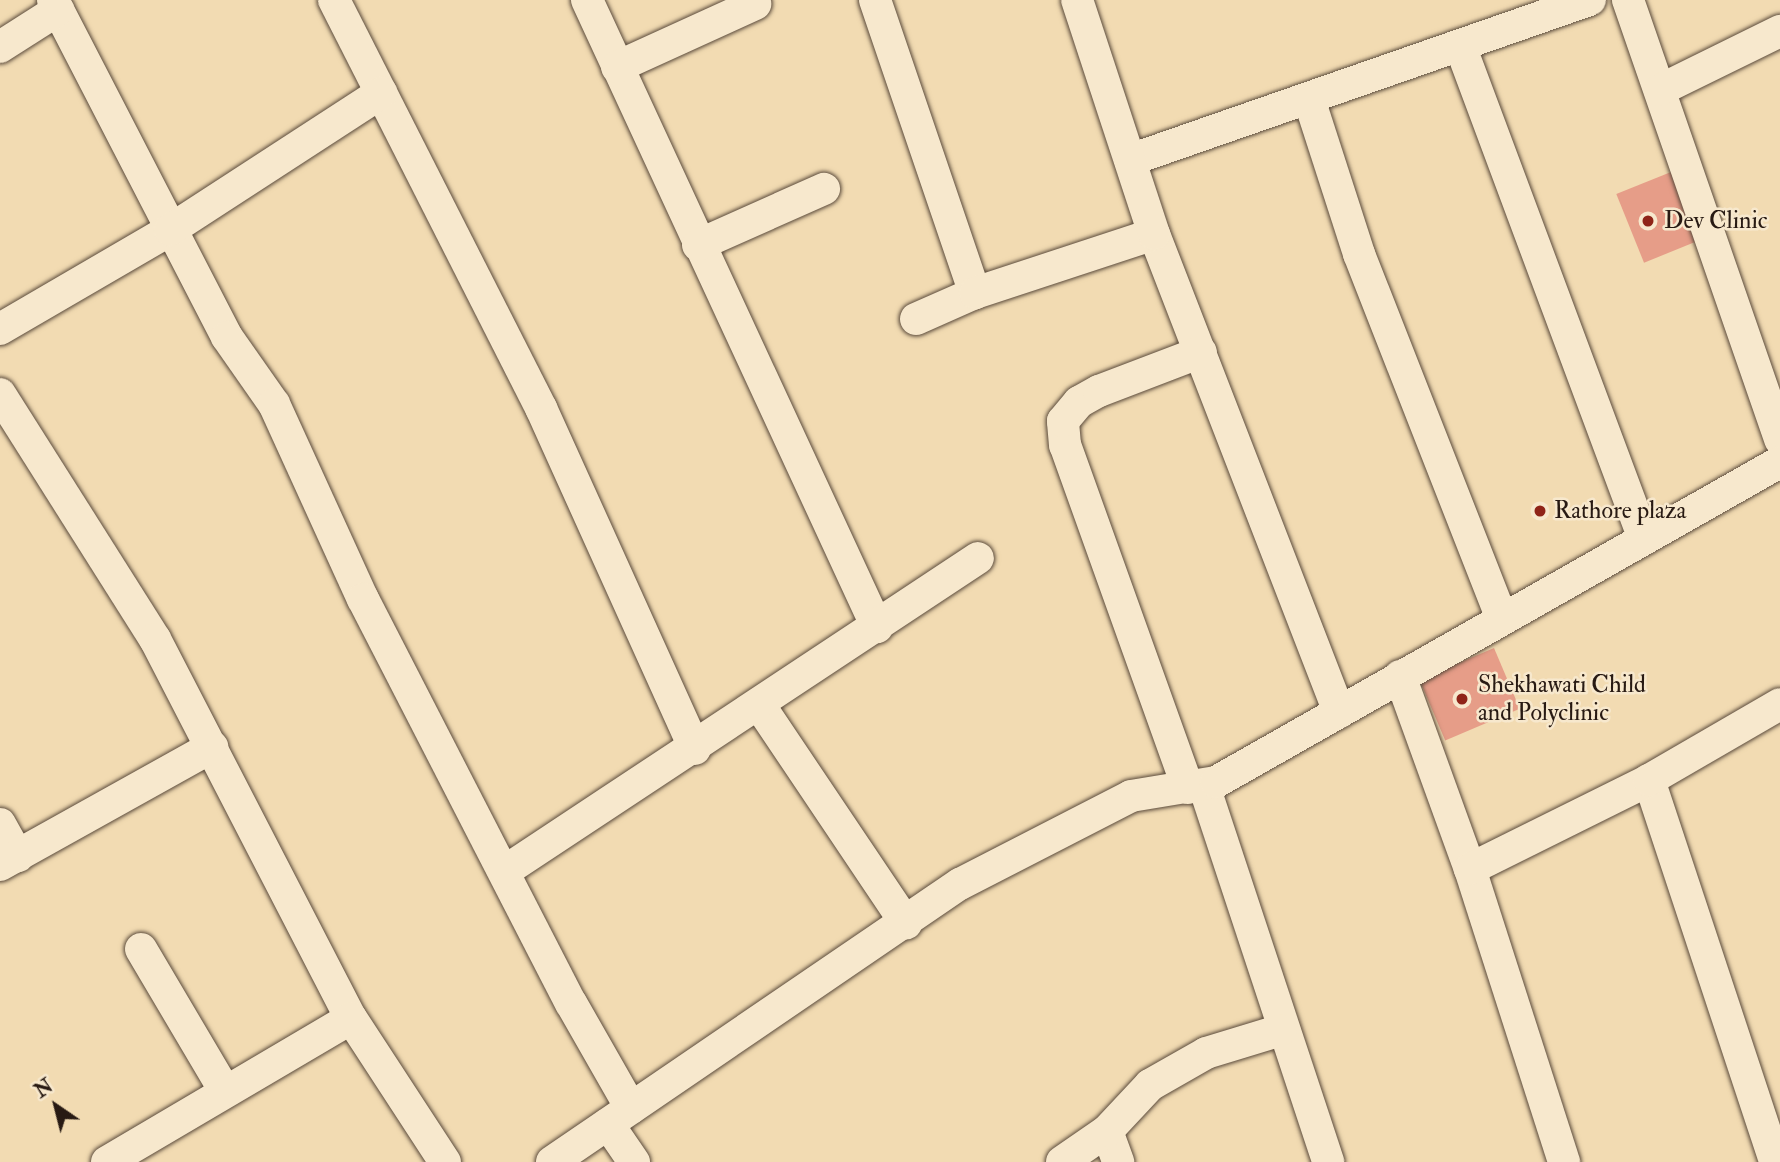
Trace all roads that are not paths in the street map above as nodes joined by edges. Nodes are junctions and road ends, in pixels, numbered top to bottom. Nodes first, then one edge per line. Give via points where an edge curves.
1 (334, 0) edge
2 (587, 0) edge
3 (875, 0) edge
4 (1077, 0) edge
5 (1590, 0) edge
6 (1628, 0) edge
7 (755, 4) dead end
8 (55, 5) edge
9 (1780, 31) edge
10 (0, 47) edge
11 (1461, 47) junction
12 (617, 67) junction
13 (1660, 90) junction
14 (381, 93) junction
15 (1309, 99) junction
16 (1130, 160) junction
17 (824, 189) dead end
18 (170, 230) junction
19 (1154, 234) junction
20 (698, 245) junction
21 (975, 293) junction
22 (916, 320) dead end
23 (0, 329) edge
24 (1201, 352) junction
25 (0, 394) edge
26 (1780, 439) edge
27 (1780, 462) edge
28 (1644, 539) junction
29 (978, 558) dead end
30 (1502, 618) junction
31 (877, 627) junction
32 (1400, 676) junction
33 (1780, 704) edge
34 (760, 706) junction
35 (1339, 712) junction
36 (212, 747) junction
37 (695, 749) junction
38 (1649, 780) junction
39 (1196, 787) junction
40 (0, 824) edge
41 (9, 860) edge
42 (1470, 869) junction
43 (505, 871) junction
44 (906, 923) junction
45 (141, 949) dead end
46 (351, 1018) junction
47 (1281, 1030) junction
48 (225, 1091) junction
49 (619, 1116) junction
50 (1107, 1131) junction
51 (107, 1162) edge
52 (445, 1162) edge
53 (552, 1162) edge
54 (634, 1162) edge
55 (1062, 1162) edge
56 (1118, 1162) edge
57 (1328, 1162) edge
58 (1564, 1162) edge
59 (1775, 1162) edge

1 - 14 street
2 - 12 street
3 - 21 street
4 - 16 street
5 - 11 street
6 - 13 street
7 - 12 street
8 - 10 street
8 - 18 street
9 - 13 street
11 - 15 street
11 - 28 street
12 - 20 street
13 - 26 street
14 - 18 street
14 - 37 street via 541,408
15 - 16 street
15 - 30 street via 1359,254
16 - 19 street
17 - 20 street
18 - 23 street
18 - 43 street via 227,337 274,404 363,599
19 - 21 street
19 - 24 street
20 - 31 street
21 - 22 street
24 - 35 street
24 - 39 street via 1099,391 1079,402 1063,421 1065,445
25 - 36 street via 155,639
27 - 28 street
28 - 30 street
29 - 31 street
30 - 32 street
31 - 34 street
32 - 35 street
32 - 42 street
33 - 38 street
34 - 37 street
34 - 44 street
35 - 39 street
36 - 41 street
36 - 46 street
37 - 43 street
38 - 42 street
38 - 59 street
39 - 44 street via 1131,796 1092,814 960,884
39 - 47 street
40 - 41 street
42 - 58 street
43 - 49 street
44 - 49 street
45 - 48 street
46 - 48 street
46 - 52 street
47 - 50 street via 1206,1054 1150,1085
47 - 57 street
48 - 51 street
49 - 53 street
49 - 54 street
50 - 55 street
50 - 56 street

